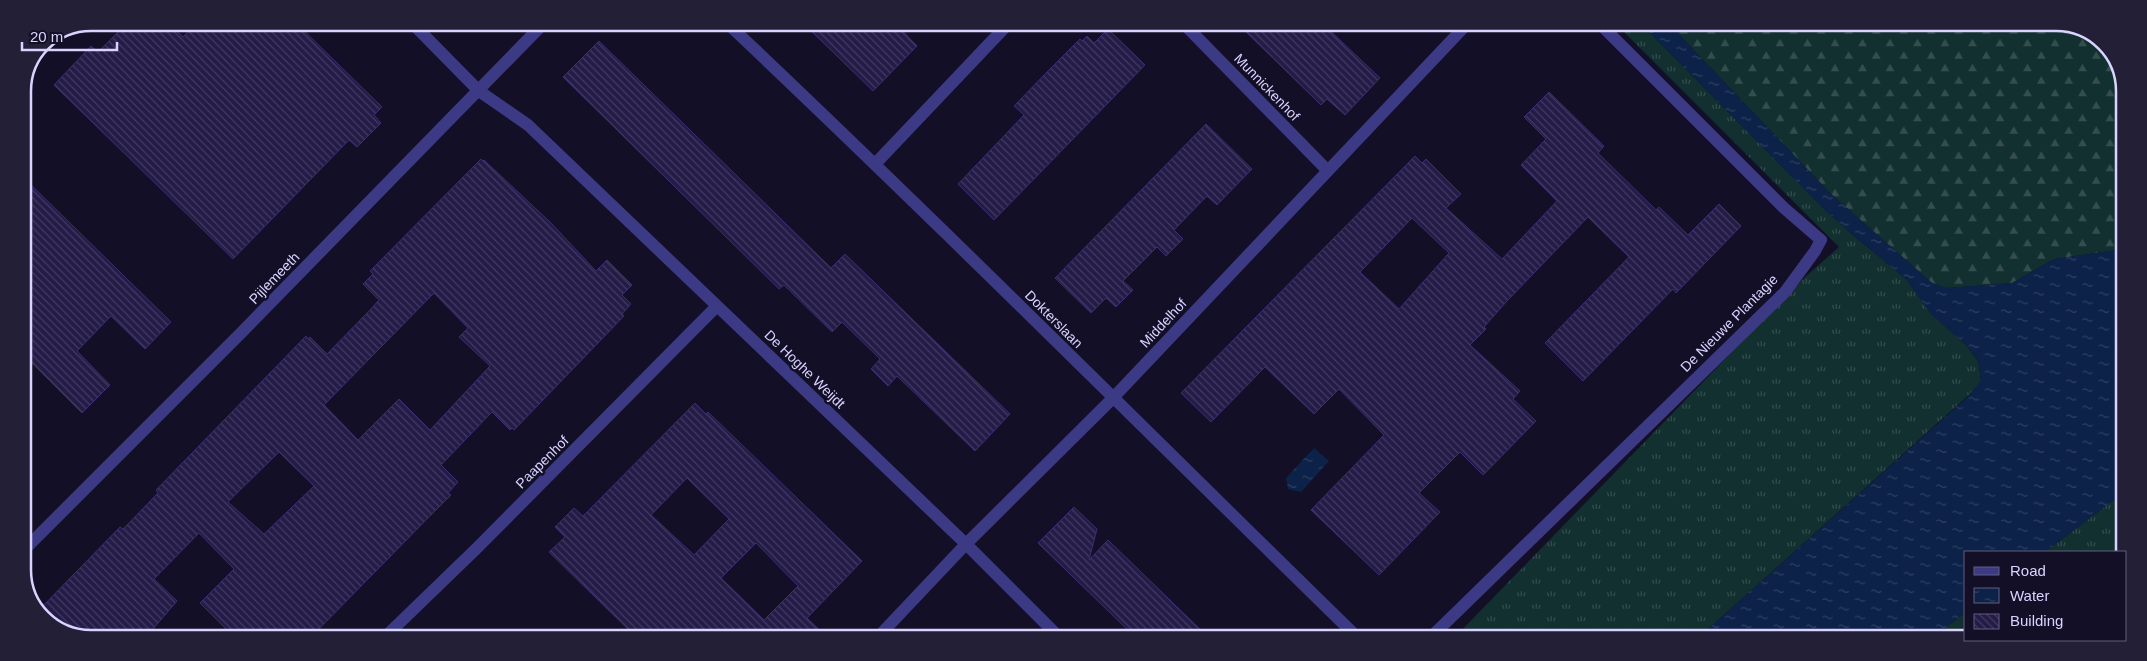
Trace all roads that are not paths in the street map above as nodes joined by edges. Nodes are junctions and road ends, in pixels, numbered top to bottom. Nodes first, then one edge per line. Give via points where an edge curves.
1 (420, 31) edge
2 (536, 31) edge
3 (735, 31) edge
4 (1001, 31) edge
5 (1191, 31) edge
6 (1459, 31) edge
7 (1607, 31) edge
8 (479, 91) junction
9 (876, 164) junction
10 (1328, 171) junction
11 (717, 306) junction
12 (1112, 399) junction
13 (31, 543) edge
14 (966, 544) junction
15 (392, 630) edge
16 (885, 630) edge
17 (1052, 630) edge
18 (1350, 630) edge
19 (1438, 630) edge

1 - 8 street
2 - 8 street, Pijlemeeth
3 - 9 street, Dokterslaan
4 - 9 street
5 - 10 street, Munnickenhof
6 - 10 street, Middelhof
7 - 19 street, De Nieuwe Plantagie via 1784,208 1821,240 1785,292
8 - 11 street, De Hoghe Weijdt via 528,125
8 - 13 street, Pijlemeeth
9 - 12 street, Dokterslaan
10 - 12 street, Middelhof
11 - 14 street, De Hoghe Weijdt
11 - 15 street, Paapenhof
12 - 14 street, Middelhof
12 - 18 street, Dokterslaan
14 - 16 street, Middelhof
14 - 17 street, De Hoghe Weijdt

